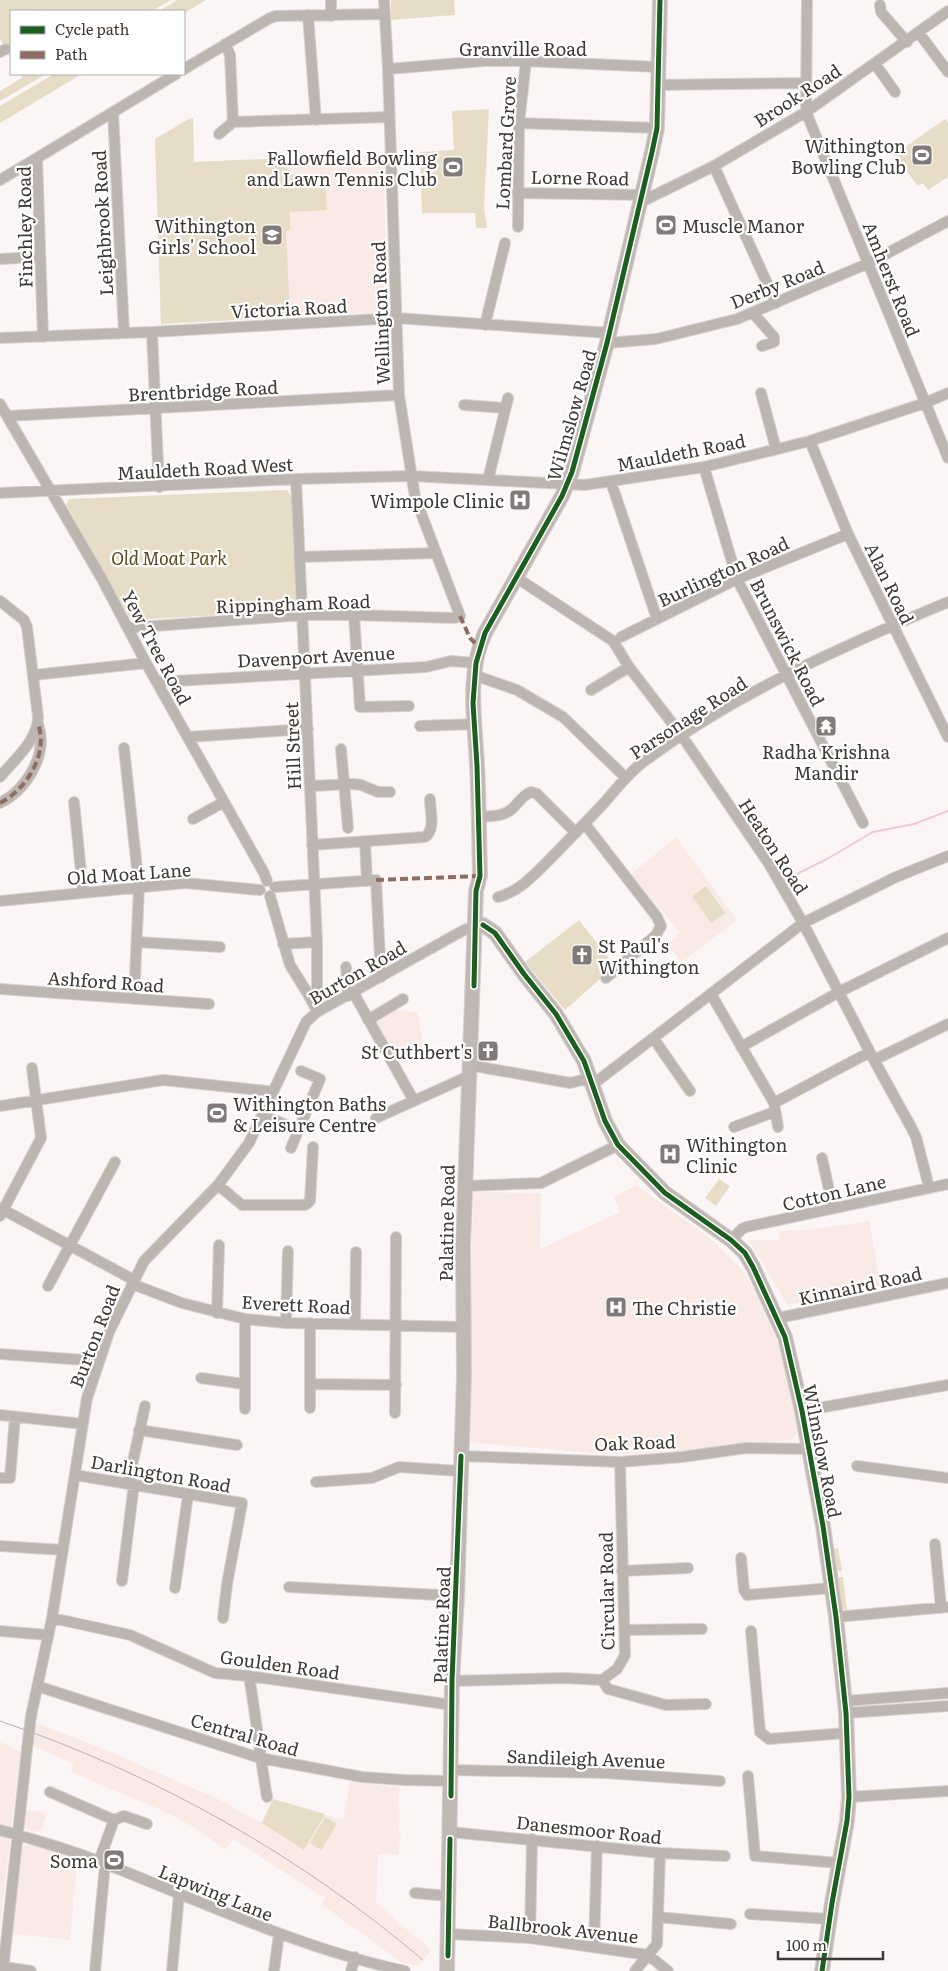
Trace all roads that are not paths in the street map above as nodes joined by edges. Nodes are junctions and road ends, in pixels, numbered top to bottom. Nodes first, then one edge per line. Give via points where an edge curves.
1 (331, 0) edge
2 (384, 0) edge
3 (660, 0) edge
4 (807, 0) edge
5 (880, 5) dead end
6 (948, 10) edge
7 (384, 14) junction
8 (308, 16) junction
9 (330, 16) junction
10 (918, 33) junction
11 (907, 42) junction
12 (225, 44) junction
13 (526, 60) junction
14 (875, 64) junction
15 (658, 67) junction
16 (185, 68) edge
17 (388, 69) junction
18 (948, 72) edge
19 (174, 75) edge
20 (807, 83) junction
21 (658, 85) junction
22 (895, 92) dead end
23 (113, 112) junction
24 (806, 112) junction
25 (389, 117) junction
26 (316, 120) junction
27 (233, 122) junction
28 (519, 123) junction
29 (657, 128) junction
30 (219, 134) dead end
31 (37, 158) junction
32 (714, 166) junction
33 (0, 180) edge
34 (517, 193) junction
35 (647, 197) junction
36 (948, 221) edge
37 (518, 227) dead end
38 (505, 243) dead end
39 (39, 257) junction
40 (0, 259) edge
41 (869, 263) junction
42 (776, 303) junction
43 (753, 313) junction
44 (396, 318) junction
45 (485, 325) junction
46 (152, 332) junction
47 (124, 333) junction
48 (43, 337) junction
49 (0, 338) edge
50 (608, 338) junction
51 (762, 346) dead end
52 (761, 393) dead end
53 (948, 394) edge
54 (399, 395) junction
55 (925, 403) junction
56 (0, 404) edge
57 (464, 405) dead end
58 (155, 409) junction
59 (8, 416) junction
60 (810, 441) junction
61 (776, 449) junction
62 (948, 458) edge
63 (704, 467) junction
64 (411, 476) junction
65 (296, 479) junction
66 (488, 480) junction
67 (611, 482) junction
68 (568, 484) junction
69 (159, 487) junction
70 (50, 491) junction
71 (0, 493) edge
72 (848, 534) junction
73 (436, 553) junction
74 (300, 557) junction
75 (517, 578) junction
76 (737, 579) junction
77 (0, 601) edge
78 (948, 602) edge
79 (303, 615) junction
80 (354, 615) junction
81 (460, 616) joint
82 (657, 619) junction
83 (892, 626) junction
84 (128, 628) junction
85 (621, 637) dead end
86 (146, 663) junction
87 (629, 666) junction
88 (475, 669) junction
89 (357, 670) junction
90 (304, 672) junction
91 (786, 674) junction
92 (34, 676) junction
93 (157, 682) junction
94 (591, 690) dead end
95 (409, 706) dead end
96 (38, 724) junction
97 (475, 724) junction
98 (420, 726) dead end
99 (308, 730) junction
100 (682, 736) junction
101 (188, 737) junction
102 (948, 737) edge
103 (124, 748) dead end
104 (341, 749) dead end
105 (4, 765) edge
106 (0, 777) edge
107 (626, 778) junction
108 (344, 784) junction
109 (310, 786) junction
110 (390, 792) dead end
111 (430, 800) dead end
112 (74, 802) dead end
113 (224, 802) junction
114 (0, 803) edge
115 (479, 817) junction
116 (194, 819) dead end
117 (863, 823) dead end
118 (585, 824) junction
119 (348, 828) dead end
120 (576, 833) junction
121 (365, 842) junction
122 (312, 845) junction
123 (948, 856) edge
124 (371, 880) junction
125 (314, 884) junction
126 (139, 887) junction
127 (268, 889) junction
128 (83, 892) junction
129 (498, 897) dead end
130 (0, 901) edge
131 (803, 923) junction
132 (479, 931) junction
133 (948, 938) edge
134 (137, 942) junction
135 (317, 942) junction
136 (283, 944) junction
137 (220, 947) dead end
138 (346, 967) dead end
139 (381, 977) junction
140 (612, 977) dead end
141 (0, 989) edge
142 (839, 992) junction
143 (350, 994) junction
144 (711, 994) junction
145 (134, 999) junction
146 (402, 999) dead end
147 (209, 1004) dead end
148 (317, 1012) junction
149 (368, 1020) junction
150 (948, 1024) edge
151 (654, 1039) junction
152 (741, 1047) junction
153 (872, 1056) junction
154 (32, 1068) dead end
155 (469, 1070) junction
156 (301, 1071) dead end
157 (589, 1080) junction
158 (690, 1091) dead end
159 (272, 1093) junction
160 (37, 1101) junction
161 (414, 1101) junction
162 (0, 1106) edge
163 (774, 1108) junction
164 (263, 1116) junction
165 (376, 1118) dead end
166 (778, 1127) dead end
167 (734, 1128) dead end
168 (298, 1130) junction
169 (618, 1145) junction
170 (313, 1147) dead end
171 (291, 1148) dead end
172 (822, 1158) dead end
173 (115, 1162) dead end
174 (948, 1184) edge
175 (218, 1185) junction
176 (466, 1186) junction
177 (929, 1187) junction
178 (833, 1208) junction
179 (1, 1211) edge
180 (396, 1237) dead end
181 (732, 1240) junction
182 (219, 1245) dead end
183 (70, 1246) junction
184 (288, 1252) dead end
185 (356, 1252) dead end
186 (133, 1282) junction
187 (948, 1283) edge
188 (48, 1286) dead end
189 (217, 1313) junction
190 (778, 1318) junction
191 (245, 1320) junction
192 (286, 1323) junction
193 (310, 1323) junction
194 (355, 1324) junction
195 (396, 1326) junction
196 (464, 1327) junction
197 (0, 1354) edge
198 (99, 1361) junction
199 (201, 1378) dead end
200 (244, 1384) junction
201 (310, 1384) junction
202 (396, 1385) junction
203 (948, 1385) edge
204 (145, 1406) dead end
205 (310, 1408) dead end
206 (245, 1409) dead end
207 (802, 1411) junction
208 (395, 1413) dead end
209 (0, 1415) edge
210 (16, 1417) junction
211 (83, 1424) junction
212 (139, 1430) junction
213 (237, 1445) dead end
214 (809, 1449) junction
215 (461, 1456) junction
216 (620, 1462) junction
217 (857, 1466) dead end
218 (460, 1471) junction
219 (74, 1475) junction
220 (0, 1478) edge
221 (948, 1478) edge
222 (316, 1482) dead end
223 (131, 1484) junction
224 (188, 1495) junction
225 (935, 1544) dead end
226 (0, 1546) edge
227 (63, 1550) junction
228 (741, 1558) dead end
229 (688, 1568) dead end
230 (622, 1571) junction
231 (122, 1581) dead end
232 (289, 1587) dead end
233 (175, 1588) dead end
234 (832, 1588) junction
235 (457, 1596) junction
236 (944, 1607) edge
237 (836, 1617) junction
238 (52, 1618) junction
239 (224, 1618) dead end
240 (702, 1629) dead end
241 (625, 1630) junction
242 (750, 1630) dead end
243 (0, 1631) edge
244 (48, 1635) junction
245 (249, 1676) junction
246 (602, 1680) junction
247 (452, 1681) junction
248 (37, 1686) junction
249 (948, 1693) edge
250 (706, 1704) dead end
251 (452, 1706) junction
252 (948, 1706) edge
253 (846, 1707) junction
254 (846, 1733) junction
255 (260, 1758) junction
256 (451, 1776) junction
257 (748, 1776) dead end
258 (720, 1781) dead end
259 (948, 1791) edge
260 (50, 1792) dead end
261 (849, 1796) junction
262 (267, 1797) dead end
263 (114, 1820) junction
264 (148, 1824) dead end
265 (0, 1830) edge
266 (450, 1832) junction
267 (18, 1835) junction
268 (532, 1839) junction
269 (596, 1846) junction
270 (660, 1852) junction
271 (725, 1856) dead end
272 (102, 1863) junction
273 (839, 1863) junction
274 (415, 1893) dead end
275 (179, 1895) junction
276 (449, 1896) junction
277 (750, 1914) dead end
278 (658, 1917) junction
279 (830, 1920) junction
280 (731, 1924) dead end
281 (4, 1928) edge
282 (279, 1934) junction
283 (448, 1934) junction
284 (530, 1938) junction
285 (594, 1946) junction
286 (648, 1954) junction
287 (355, 1957) junction
288 (3, 1969) edge
289 (31, 1971) edge
290 (95, 1971) edge
291 (172, 1971) edge
292 (274, 1971) edge
293 (351, 1971) edge
294 (405, 1971) edge
295 (447, 1971) edge
296 (635, 1971) edge
297 (668, 1971) edge
298 (822, 1971) edge

1 - 9 street
2 - 7 street, Wellington Road
3 - 15 main road, Wilmslow Road
4 - 20 street
5 - 11 street via 881,12
6 - 10 street, Brook Road
7 - 9 street
7 - 17 street, Wellington Road
8 - 9 street
8 - 12 street via 270,18
8 - 26 street
10 - 11 street, Brook Road
10 - 18 street
11 - 14 street, Brook Road
12 - 16 street
12 - 27 street via 230,56
13 - 15 street, Granville Road
13 - 17 street, Granville Road
13 - 28 street, Lombard Grove
14 - 22 street
14 - 24 street, Brook Road
15 - 21 main road, Wilmslow Road
17 - 25 street, Wellington Road
19 - 23 street, Finchley Road
20 - 21 street
20 - 24 street
21 - 29 main road, Wilmslow Road
23 - 31 street, Finchley Road
23 - 47 street, Leighbrook Road
24 - 32 street, Brook Road
24 - 41 street, Amherst Road
25 - 26 street
25 - 44 street, Wellington Road
26 - 27 street
27 - 30 street
28 - 29 street
28 - 34 street, Lombard Grove
29 - 35 main road, Wilmslow Road
31 - 33 street
31 - 39 street, Finchley Road
32 - 35 street, Brook Road
32 - 42 street
34 - 35 street, Lorne Road
34 - 37 street, Lombard Grove
35 - 50 main road, Wilmslow Road
36 - 41 street, Derby Road
38 - 45 street
39 - 40 street
39 - 48 street, Finchley Road
41 - 42 street, Derby Road
41 - 55 street, Amherst Road
42 - 43 street, Derby Road
43 - 50 street, Derby Road via 656,339
43 - 51 street via 774,337 774,342
44 - 45 street, Victoria Road
44 - 46 street, Victoria Road
44 - 54 street, Wellington Road
45 - 50 street, Victoria Road
46 - 47 street, Victoria Road
46 - 58 street
47 - 48 street, Victoria Road
48 - 49 street, Victoria Road
50 - 68 main road, Wilmslow Road
52 - 61 street
53 - 55 street, Mauldeth Road
54 - 58 street, Brentbridge Road
54 - 64 street, Wellington Road
55 - 60 street, Mauldeth Road
55 - 62 street, Amherst Road
56 - 59 street, Yew Tree Road
57 - 66 street via 506,403
58 - 59 street, Brentbridge Road
58 - 69 street
59 - 70 street, Yew Tree Road
60 - 61 street, Mauldeth Road
60 - 72 street, Alan Road
61 - 63 street, Mauldeth Road
63 - 67 street, Mauldeth Road
63 - 76 street, Brunswick Road
64 - 65 street, Mauldeth Road West
64 - 66 street, Mauldeth Road
64 - 73 street, Wellington Road via 415,497
65 - 69 street, Mauldeth Road West
65 - 74 street, Hill Street
66 - 68 street, Mauldeth Road
67 - 68 street, Mauldeth Road
67 - 82 street
68 - 75 main road, Wilmslow Road
69 - 70 street, Mauldeth Road West
70 - 71 street, Mauldeth Road West
70 - 84 street, Yew Tree Road
72 - 76 street, Burlington Road
72 - 83 street, Alan Road
73 - 74 street
73 - 81 street, Wellington Road
74 - 79 street, Hill Street
75 - 87 street, Heaton Road via 613,641
75 - 88 main road, Wilmslow Road via 485,633
76 - 82 street, Burlington Road
76 - 91 street, Brunswick Road
77 - 92 street via 24,620
78 - 83 street, Parsonage Road
79 - 80 street, Rippingham Road
79 - 84 street, Rippingham Road
79 - 90 street, Hill Street
80 - 81 street, Rippingham Road
80 - 89 street
82 - 85 street, Burlington Road
83 - 91 street, Parsonage Road
83 - 102 street, Alan Road
84 - 86 street, Yew Tree Road
86 - 92 street
86 - 93 street, Yew Tree Road
87 - 94 street
87 - 100 street, Heaton Road
88 - 89 street, Davenport Avenue via 451,661 426,667
88 - 97 main road, Wilmslow Road
88 - 107 street, Davenport Avenue via 563,717
89 - 90 street, Davenport Avenue
89 - 95 street via 360,708
90 - 93 street, Davenport Avenue
90 - 99 street, Hill Street
91 - 100 street, Parsonage Road via 727,706
91 - 117 street, Brunswick Road
92 - 96 street
93 - 101 street, Yew Tree Road
96 - 105 street via 33,737
96 - 114 street via 41,736 34,766 20,788
97 - 98 street
97 - 115 main road, Wilmslow Road
99 - 101 street
99 - 109 street, Hill Street
100 - 107 street, Parsonage Road via 645,760
100 - 131 street, Heaton Road via 769,864
101 - 113 street, Yew Tree Road
103 - 126 street
104 - 108 street
105 - 106 street
107 - 118 street, Parsonage Road
108 - 109 street
108 - 110 street
108 - 119 street
109 - 122 street, Hill Street
111 - 121 street via 432,825 428,835
112 - 128 street
113 - 116 street
113 - 127 street, Yew Tree Road via 266,876
115 - 120 street via 504,814 531,792 537,794
115 - 132 main road, Wilmslow Road via 480,881 484,901
118 - 120 street, Parsonage Road
118 - 140 street via 661,926 656,935
120 - 129 street, Parsonage Road via 517,890
121 - 122 street
121 - 124 street
122 - 125 street, Hill Street
123 - 131 street via 896,877
124 - 125 street, Old Moat Lane
124 - 139 street
125 - 127 street, Old Moat Lane
125 - 135 street, Hill Street
126 - 127 street, Old Moat Lane via 185,883
126 - 128 street, Old Moat Lane
126 - 134 street
127 - 136 street
128 - 130 street, Old Moat Lane
131 - 142 street, Heaton Road
131 - 144 street
132 - 139 street, Burton Road via 452,937
132 - 155 main road, Palatine Road
132 - 157 main road, Wilmslow Road via 495,933 556,1014 584,1061
133 - 142 street
134 - 137 street
134 - 145 street
135 - 136 street
135 - 148 street, Hill Street
136 - 148 street via 290,965
138 - 143 street
139 - 143 street, Burton Road
141 - 145 street, Ashford Road
142 - 152 street
142 - 153 street, Heaton Road
143 - 148 street, Burton Road
143 - 149 street
144 - 151 street
144 - 152 street
145 - 147 street, Ashford Road
146 - 149 street
148 - 159 street, Burton Road via 306,1022
149 - 161 street
150 - 153 street
151 - 157 street via 596,1082
151 - 158 street
152 - 163 street
153 - 163 street
153 - 177 street, Heaton Road via 916,1138
154 - 160 street
155 - 157 street via 570,1083
155 - 161 street
155 - 176 main road, Palatine Road
156 - 168 street via 320,1079
157 - 169 main road, Wilmslow Road via 605,1122
159 - 160 street via 163,1080
159 - 164 street, Burton Road
160 - 162 street
160 - 179 street via 41,1138
161 - 165 street
163 - 166 street
163 - 167 street
164 - 168 street
164 - 175 street, Burton Road via 240,1156
168 - 171 street
169 - 176 street via 541,1183
169 - 181 main road, Wilmslow Road via 665,1193
170 - 175 street via 310,1202 305,1205 242,1205
172 - 178 street
173 - 183 street
174 - 177 street, Cotton Lane
175 - 186 street, Burton Road via 151,1253
176 - 196 main road, Palatine Road
177 - 178 street, Cotton Lane
178 - 181 street, Cotton Lane via 746,1227
179 - 183 street, Everett Road
180 - 195 street
181 - 190 main road, Wilmslow Road via 754,1267
182 - 189 street
183 - 186 street, Everett Road
183 - 188 street
184 - 192 street
185 - 194 street
186 - 189 street, Everett Road via 182,1304
186 - 198 street, Burton Road
187 - 190 street, Kinnaird Road
189 - 191 street, Everett Road
190 - 207 main road, Wilmslow Road
191 - 192 street, Everett Road
191 - 200 street
192 - 193 street, Everett Road
193 - 194 street, Everett Road
193 - 201 street
194 - 195 street, Everett Road
195 - 196 street, Everett Road
195 - 202 street
196 - 215 main road, Palatine Road
197 - 198 street
198 - 211 street, Burton Road via 87,1398
199 - 200 street
200 - 206 street
201 - 202 street
201 - 205 street
202 - 208 street
203 - 207 street
204 - 212 street
207 - 214 main road, Wilmslow Road
209 - 210 street
210 - 211 street
210 - 220 street via 10,1478
211 - 219 street, Burton Road
212 - 213 street
212 - 223 street
214 - 216 street, Oak Road via 746,1448
214 - 234 main road, Wilmslow Road
215 - 216 street, Oak Road
215 - 218 main road, Palatine Road
216 - 230 street, Circular Road
217 - 221 street
218 - 222 street via 398,1467 372,1478
218 - 235 main road, Palatine Road
219 - 223 street, Darlington Road
219 - 227 street, Burton Road
223 - 224 street, Darlington Road
223 - 231 street
224 - 233 street
224 - 239 street, Darlington Road via 242,1504
225 - 236 street
226 - 227 street
227 - 238 street, Burton Road
228 - 234 street via 747,1595
229 - 230 street
230 - 241 street, Circular Road
232 - 235 street
234 - 237 main road, Wilmslow Road
235 - 247 main road, Palatine Road
236 - 237 street
237 - 253 main road, Wilmslow Road
238 - 244 street, Burton Road
238 - 245 street, Goulden Road via 130,1635 215,1673
240 - 241 street
241 - 246 street, Circular Road via 622,1662
242 - 254 street via 760,1732 769,1739
243 - 244 street
244 - 248 street, Burton Road
245 - 251 street, Goulden Road
245 - 255 street
246 - 247 street
246 - 250 street via 608,1689 666,1705
247 - 251 main road, Palatine Road
248 - 255 street, Central Road
248 - 267 street, Burton Road, bridge
249 - 253 street
251 - 256 main road, Palatine Road
252 - 253 street
253 - 254 main road, Wilmslow Road
254 - 261 main road, Wilmslow Road
255 - 256 street, Central Road via 362,1777 404,1780
255 - 262 street
256 - 258 street, Sandileigh Avenue via 605,1774
256 - 266 main road, Palatine Road
257 - 273 street via 755,1856
259 - 261 street
260 - 263 street
261 - 273 main road, Wilmslow Road
263 - 264 street via 124,1816
263 - 272 street
265 - 267 street, Lapwing Lane
266 - 268 street, Danesmoor Road
266 - 276 main road, Palatine Road
267 - 272 street, Lapwing Lane
267 - 281 street, Burton Road
268 - 269 street, Danesmoor Road
268 - 284 street
269 - 270 street, Danesmoor Road
269 - 285 street
270 - 271 street, Danesmoor Road
270 - 278 street
272 - 275 street, Lapwing Lane
272 - 290 street
273 - 279 main road, Wilmslow Road
274 - 276 street
275 - 282 street, Lapwing Lane
275 - 291 street
276 - 283 main road, Palatine Road
277 - 279 street
278 - 280 street
278 - 286 street via 657,1944
279 - 298 main road, Wilmslow Road
281 - 288 street, Burton Road
282 - 287 street, Lapwing Lane
282 - 292 street
283 - 284 street, Ballbrook Avenue
283 - 295 main road, Palatine Road
284 - 285 street, Ballbrook Avenue
285 - 286 street, Ballbrook Avenue
286 - 296 street
286 - 297 street, Ballbrook Avenue
287 - 293 street
287 - 294 street, Lapwing Lane
288 - 289 street

